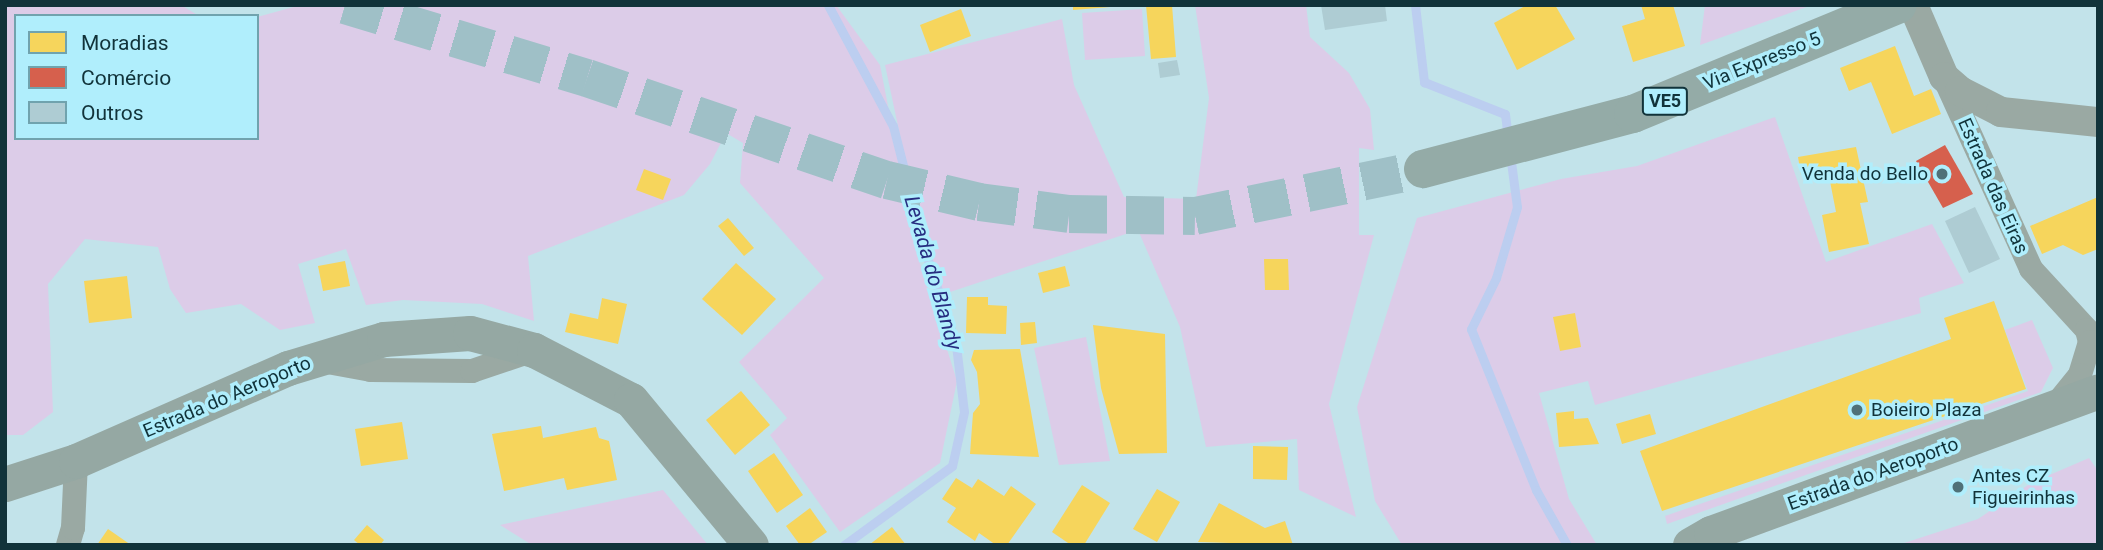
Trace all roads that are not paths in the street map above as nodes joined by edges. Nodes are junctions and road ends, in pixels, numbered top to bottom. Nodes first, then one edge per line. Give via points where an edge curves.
1 (1897, 5) edge
2 (1913, 5) edge
3 (1944, 77) junction
4 (2098, 122) edge
5 (1423, 169) tunnel mouth
6 (2098, 391) edge
7 (2056, 405) junction
8 (76, 461) junction
9 (5, 484) edge
10 (68, 545) edge
11 (751, 545) edge
12 (1690, 545) edge

1 - 5 main road, Via Expresso 5 / VE5 via 1633,114
2 - 3 street, Estrada das Eiras
3 - 4 street, Estrada das Eiras via 2001,113
3 - 7 street, Estrada das Eiras via 2017,243 2049,291 2075,314 2090,342 2080,375
6 - 7 main road, Estrada do Aeroporto
7 - 12 main road, Estrada do Aeroporto via 1711,533
8 - 9 main road, Estrada do Aeroporto
8 - 10 street
8 - 11 main road, Estrada do Aeroporto via 315,360 384,339 470,334 534,350 631,400

